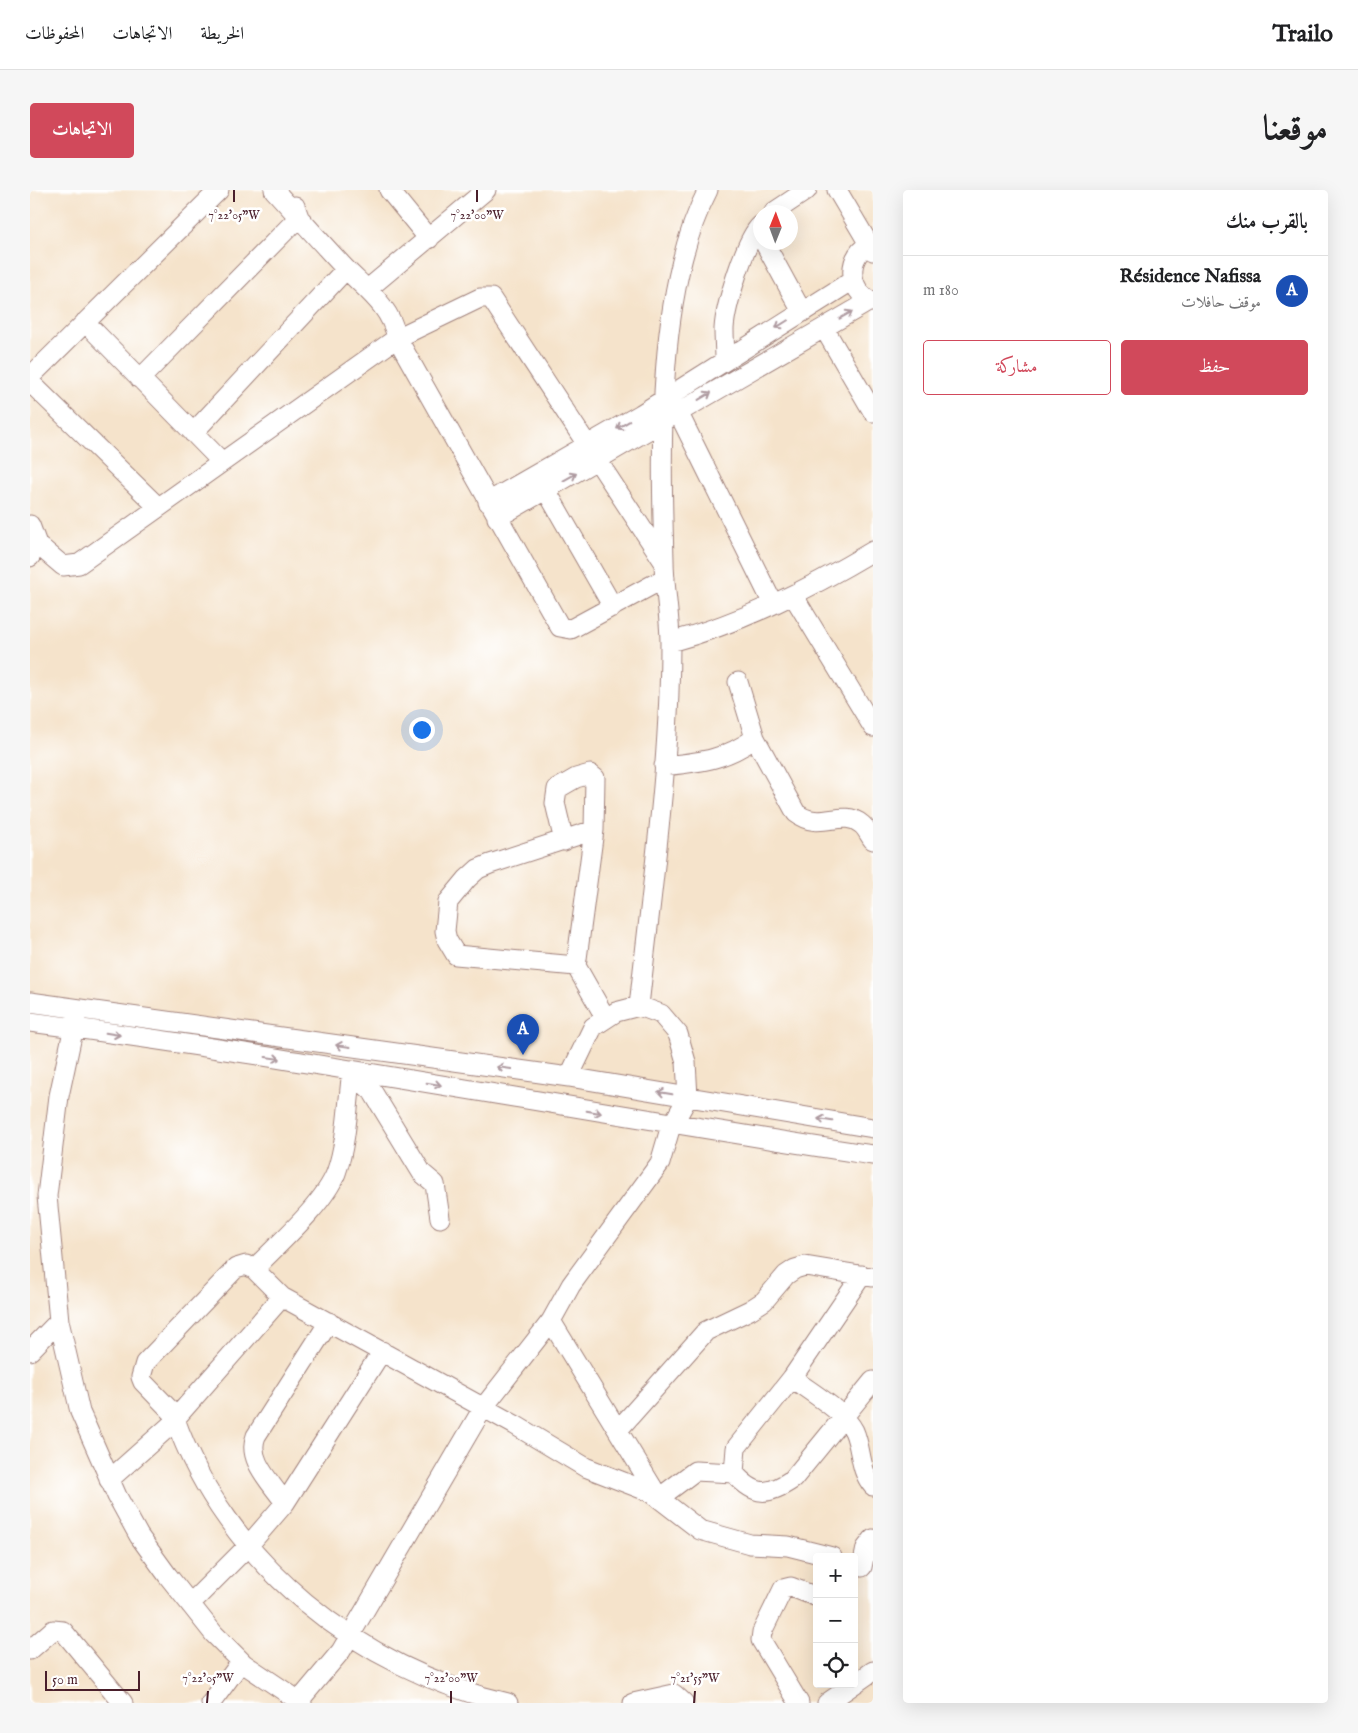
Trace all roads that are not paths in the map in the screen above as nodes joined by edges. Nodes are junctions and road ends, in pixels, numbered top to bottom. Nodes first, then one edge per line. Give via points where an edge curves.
1 (219, 190) edge
2 (274, 190) edge
3 (389, 190) edge
4 (486, 190) edge
5 (708, 190) edge
6 (807, 190) edge
7 (837, 190) edge
8 (294, 192) edge
9 (784, 205) edge
10 (299, 217) junction
11 (429, 239) junction
12 (753, 240) edge
13 (872, 246) edge
14 (769, 250) edge
15 (346, 269) junction
16 (853, 280) junction
17 (369, 288) junction
18 (872, 302) edge
19 (802, 312) junction
20 (85, 322) junction
21 (824, 328) junction
22 (397, 338) junction
23 (725, 360) junction
24 (30, 377) edge
25 (140, 379) junction
26 (30, 382) edge
27 (669, 411) junction
28 (873, 412) edge
29 (193, 433) junction
30 (593, 454) junction
31 (222, 462) junction
32 (546, 490) junction
33 (158, 508) junction
34 (492, 510) junction
35 (30, 525) edge
36 (33, 550) edge
37 (873, 551) edge
38 (664, 570) junction
39 (794, 595) junction
40 (774, 604) junction
41 (613, 607) junction
42 (670, 642) junction
43 (738, 682) dead end
44 (873, 727) edge
45 (755, 738) junction
46 (664, 766) junction
47 (594, 830) junction
48 (873, 840) edge
49 (564, 841) junction
50 (576, 966) junction
51 (30, 1002) edge
52 (639, 1006) junction
53 (606, 1017) junction
54 (76, 1019) junction
55 (30, 1022) edge
56 (351, 1074) junction
57 (569, 1077) junction
58 (688, 1097) junction
59 (673, 1125) junction
60 (873, 1128) edge
61 (873, 1155) edge
62 (39, 1195) edge
63 (440, 1218) dead end
64 (254, 1269) junction
65 (868, 1276) edge
66 (282, 1297) junction
67 (59, 1321) junction
68 (551, 1321) junction
69 (329, 1322) junction
70 (30, 1351) edge
71 (382, 1351) junction
72 (792, 1378) junction
73 (873, 1382) edge
74 (483, 1408) junction
75 (843, 1417) junction
76 (175, 1419) junction
77 (618, 1430) junction
78 (734, 1473) junction
79 (109, 1480) junction
80 (873, 1486) edge
81 (659, 1498) junction
82 (285, 1502) junction
83 (873, 1539) edge
84 (248, 1546) junction
85 (816, 1553) edge
86 (863, 1567) edge
87 (813, 1596) edge
88 (190, 1604) junction
89 (351, 1635) junction
90 (30, 1650) edge
91 (241, 1662) junction
92 (873, 1671) edge
93 (300, 1702) edge
94 (123, 1703) edge
95 (211, 1703) edge
96 (508, 1703) edge
97 (633, 1703) edge
98 (684, 1703) edge
99 (799, 1703) edge
100 (827, 1703) edge

1 - 20 street
2 - 10 street
3 - 11 street
4 - 11 street
5 - 27 street via 684,251 671,314
6 - 9 street
7 - 13 street
8 - 10 street
10 - 15 street
10 - 25 street
11 - 17 street
12 - 23 street via 747,246 728,309 724,329
13 - 16 street via 860,252 854,262
14 - 19 street
15 - 17 street
15 - 29 street
16 - 18 street via 861,295
16 - 19 street
17 - 22 street via 390,317
21 -> 18 street
19 -> 23 street
20 - 24 street
20 - 25 street
27 -> 21 street
21 - 28 street
22 - 30 street via 480,298 492,298
22 - 31 street
22 - 34 street
23 - 27 street
25 - 29 street
26 - 33 street
27 - 30 street
27 - 38 street
27 - 40 street
29 - 31 street
32 -> 30 street
30 - 34 street
30 - 38 street
31 - 33 street
32 - 34 street
32 - 41 street
33 - 36 street via 79,564 63,566
34 - 41 street via 560,627 571,630
35 - 36 street
37 - 39 street
38 - 41 street
38 - 42 street
39 - 40 street
39 - 44 street
40 - 42 street via 701,634
42 - 46 street
43 - 45 street
45 - 46 street via 714,760
45 - 48 street via 796,813 816,822 851,819 861,824
46 - 52 street
47 - 49 street
47 - 49 street via 596,778 585,774 557,789 554,803
47 - 50 street
49 - 50 street via 478,869 448,902 445,931 456,955
50 - 53 street
51 - 54 street
52 - 53 street
52 - 58 street via 661,1014 678,1034 686,1062
53 - 57 street via 593,1027
54 - 55 street
54 -> 56 street
57 -> 54 street
54 - 62 street
56 -> 59 street
56 - 63 street via 372,1091 422,1173 435,1184
56 - 64 street via 336,1172 318,1202
58 -> 57 street
58 - 59 street
60 -> 58 street
59 - 61 street
59 - 68 street via 660,1163 571,1285
62 - 67 street
64 - 66 street
64 - 76 street via 246,1265 236,1268 145,1363 140,1377
65 - 72 street
65 - 77 street via 805,1266 795,1269 764,1301 706,1330
66 - 69 street
66 - 76 street
67 - 70 street
67 - 79 street via 80,1412
68 - 74 street
68 - 77 street
69 - 71 street
69 - 82 street via 252,1446 254,1458
71 - 74 street
71 - 82 street
72 - 75 street
72 - 78 street via 736,1448
73 - 75 street
74 - 81 street via 595,1472
74 - 89 street
75 - 78 street via 793,1479 775,1491 757,1491 741,1482
75 - 80 street via 854,1432 864,1470
76 - 79 street
76 - 84 street via 186,1451 206,1488
77 - 81 street
78 - 81 street via 694,1472
79 - 88 street via 139,1536
81 - 85 street via 700,1530 750,1544 788,1546
82 - 84 street
83 - 86 street via 866,1548
84 - 88 street
84 - 89 street via 278,1579
87 - 99 street via 791,1587 783,1589 762,1632 762,1645
88 - 91 street
89 - 93 street
89 - 96 street via 420,1675 470,1694
90 - 94 street via 53,1630 63,1631
91 - 93 street
91 - 95 street
92 - 100 street
97 - 98 street via 674,1694

